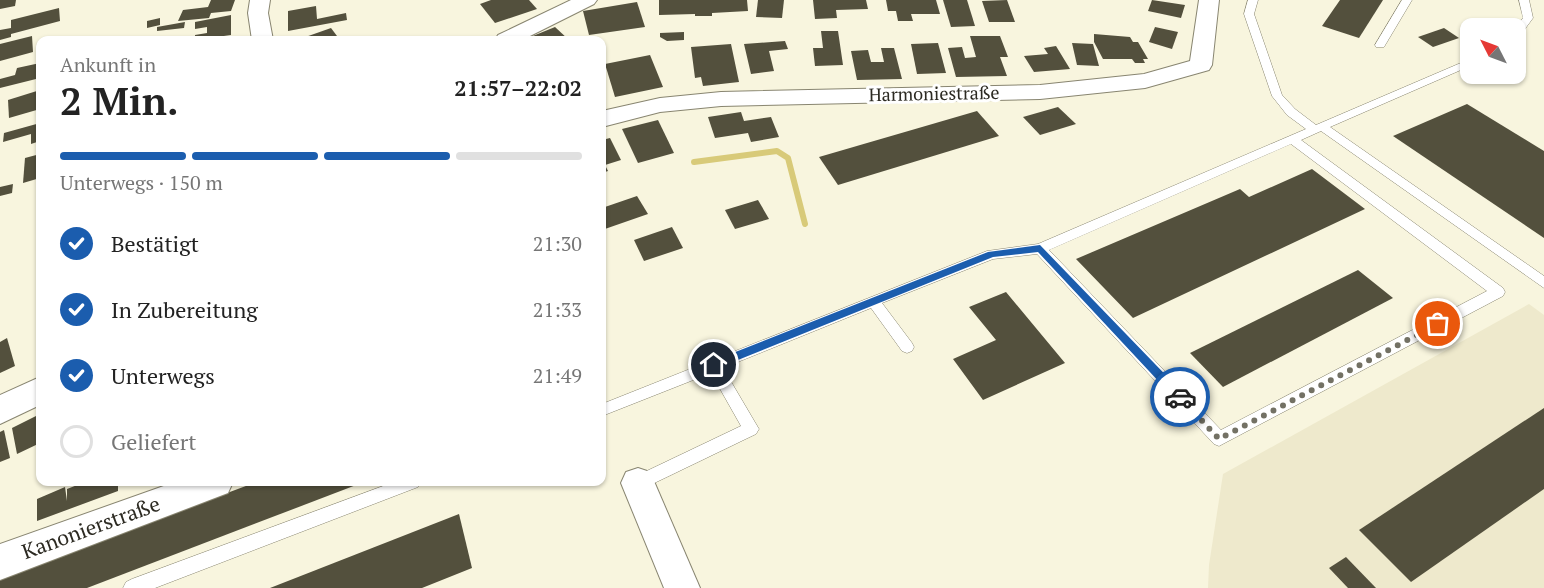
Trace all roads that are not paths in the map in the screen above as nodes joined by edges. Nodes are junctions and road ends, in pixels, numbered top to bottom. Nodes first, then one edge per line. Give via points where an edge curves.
1 (260, 0) edge
2 (587, 0) edge
3 (1209, 0) edge
4 (1253, 0) edge
5 (1407, 0) edge
6 (1524, 0) edge
7 (1526, 21) edge
8 (262, 36) edge
9 (514, 36) edge
10 (1380, 45) dead end
11 (1460, 66) edge
12 (606, 118) edge
13 (1318, 128) junction
14 (1292, 139) junction
15 (1040, 249) junction
16 (1544, 283) edge
17 (873, 301) junction
18 (908, 347) dead end
19 (714, 365) junction
20 (36, 392) edge
21 (606, 408) edge
22 (0, 410) edge
23 (638, 483) joint
24 (205, 486) edge
25 (401, 486) edge
26 (0, 562) edge
27 (136, 587) edge
28 (682, 588) edge

1 - 8 street
2 - 9 street
3 - 12 street, Harmoniestraße via 1200,65 1145,81 1040,92 720,99 660,105
4 - 13 lane via 1249,15 1277,96 1291,112
5 - 10 lane
6 - 7 lane
11 - 13 lane
13 - 14 lane
13 - 16 lane
14 - 15 lane
14 - 15 lane via 1498,292 1219,439
15 - 17 lane via 992,254
17 - 18 lane
17 - 19 lane
19 - 21 lane
19 - 23 lane via 751,429
20 - 22 street
23 - 28 street
24 - 26 street, Kanonierstraße
25 - 27 lane

